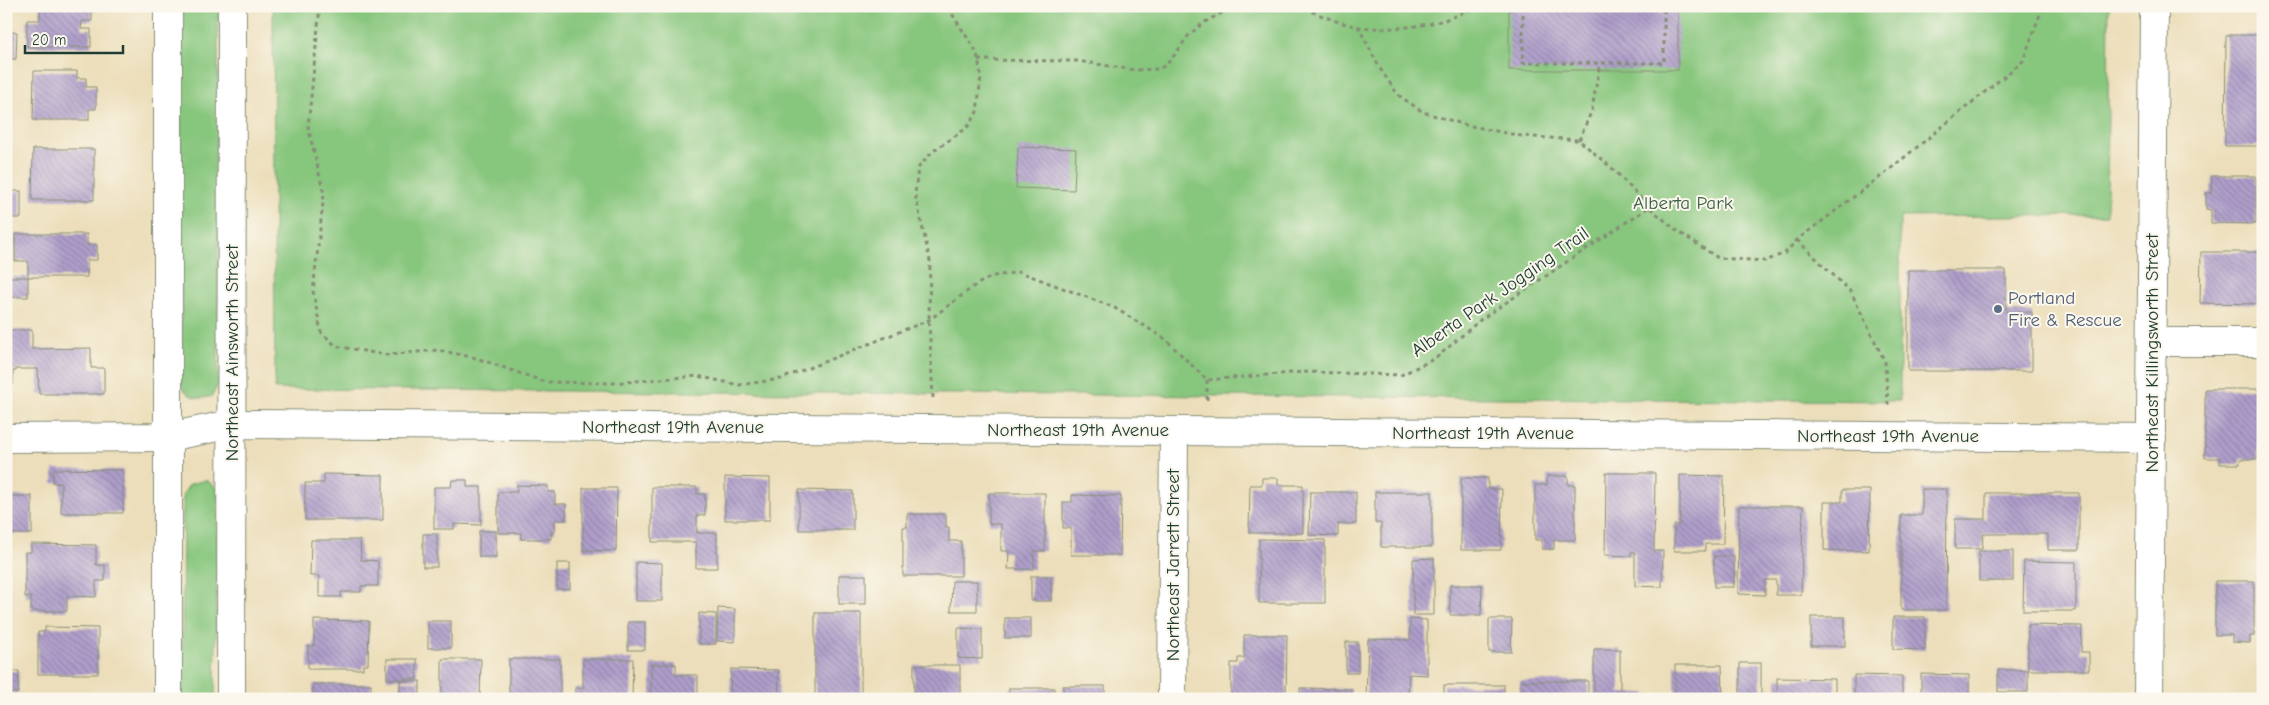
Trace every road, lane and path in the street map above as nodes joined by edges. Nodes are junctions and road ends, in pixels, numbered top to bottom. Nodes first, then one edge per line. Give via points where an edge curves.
1 (168, 6) edge
2 (232, 6) edge
3 (320, 6) edge
4 (947, 6) edge
5 (1252, 6) edge
6 (1297, 6) edge
7 (1475, 6) edge
8 (1523, 6) edge
9 (1664, 6) edge
10 (2043, 6) edge
11 (2154, 6) edge
12 (1358, 26) junction
13 (978, 60) junction
14 (1600, 63) junction
15 (1579, 140) junction
16 (1649, 207) junction
17 (1797, 240) junction
18 (930, 320) junction
19 (2152, 342) junction
20 (2263, 342) edge
21 (232, 424) junction
22 (934, 429) junction
23 (1174, 431) junction
24 (1890, 436) junction
25 (168, 437) junction
26 (6, 438) edge
27 (2152, 438) junction
28 (168, 699) edge
29 (231, 699) edge
30 (1172, 699) edge
31 (2149, 699) edge

1 - 25 street
2 - 21 street, Northeast Ainsworth Street
3 - 18 path, Alberta Park Jogging Trail via 308,127 324,194 313,291 321,332 336,346 386,355 438,350 476,358 545,382 613,383 697,376 739,385 781,379
4 - 13 path via 977,53
5 - 13 path via 1229,9 1203,23 1160,69 1135,70 1077,61
6 - 12 path
7 - 12 path via 1460,16 1397,29
8 - 14 path via 1523,63
9 - 14 path via 1664,63
10 - 17 path via 2023,61 1892,168
11 - 19 street, Northeast Killingsworth Street
12 - 15 path via 1398,95 1423,112 1521,136
13 - 18 path via 981,76 978,112 967,128 933,151 918,168 915,194 930,261
14 - 15 path via 1592,110
15 - 16 path via 1614,170
16 - 17 path via 1718,258 1765,261 1785,253
16 - 18 path, Alberta Park Jogging Trail via 1480,320 1436,358 1401,375 1304,372 1207,380 1164,338 1113,306 1020,272 994,276 977,284
17 - 24 path via 1851,292 1885,362
18 - 22 path
19 - 20 street
19 - 27 street, Northeast Killingsworth Street
21 - 22 street, Northeast 19th Avenue
21 - 25 street, Northeast 19th Avenue
21 - 29 street, Northeast Ainsworth Street
22 - 23 street, Northeast 19th Avenue
23 - 24 street, Northeast 19th Avenue
23 - 30 street, Northeast Jarrett Street
24 - 27 street, Northeast 19th Avenue
25 - 26 street, Northeast 19th Avenue
25 - 28 street
27 - 31 street, Northeast Killingsworth Street

